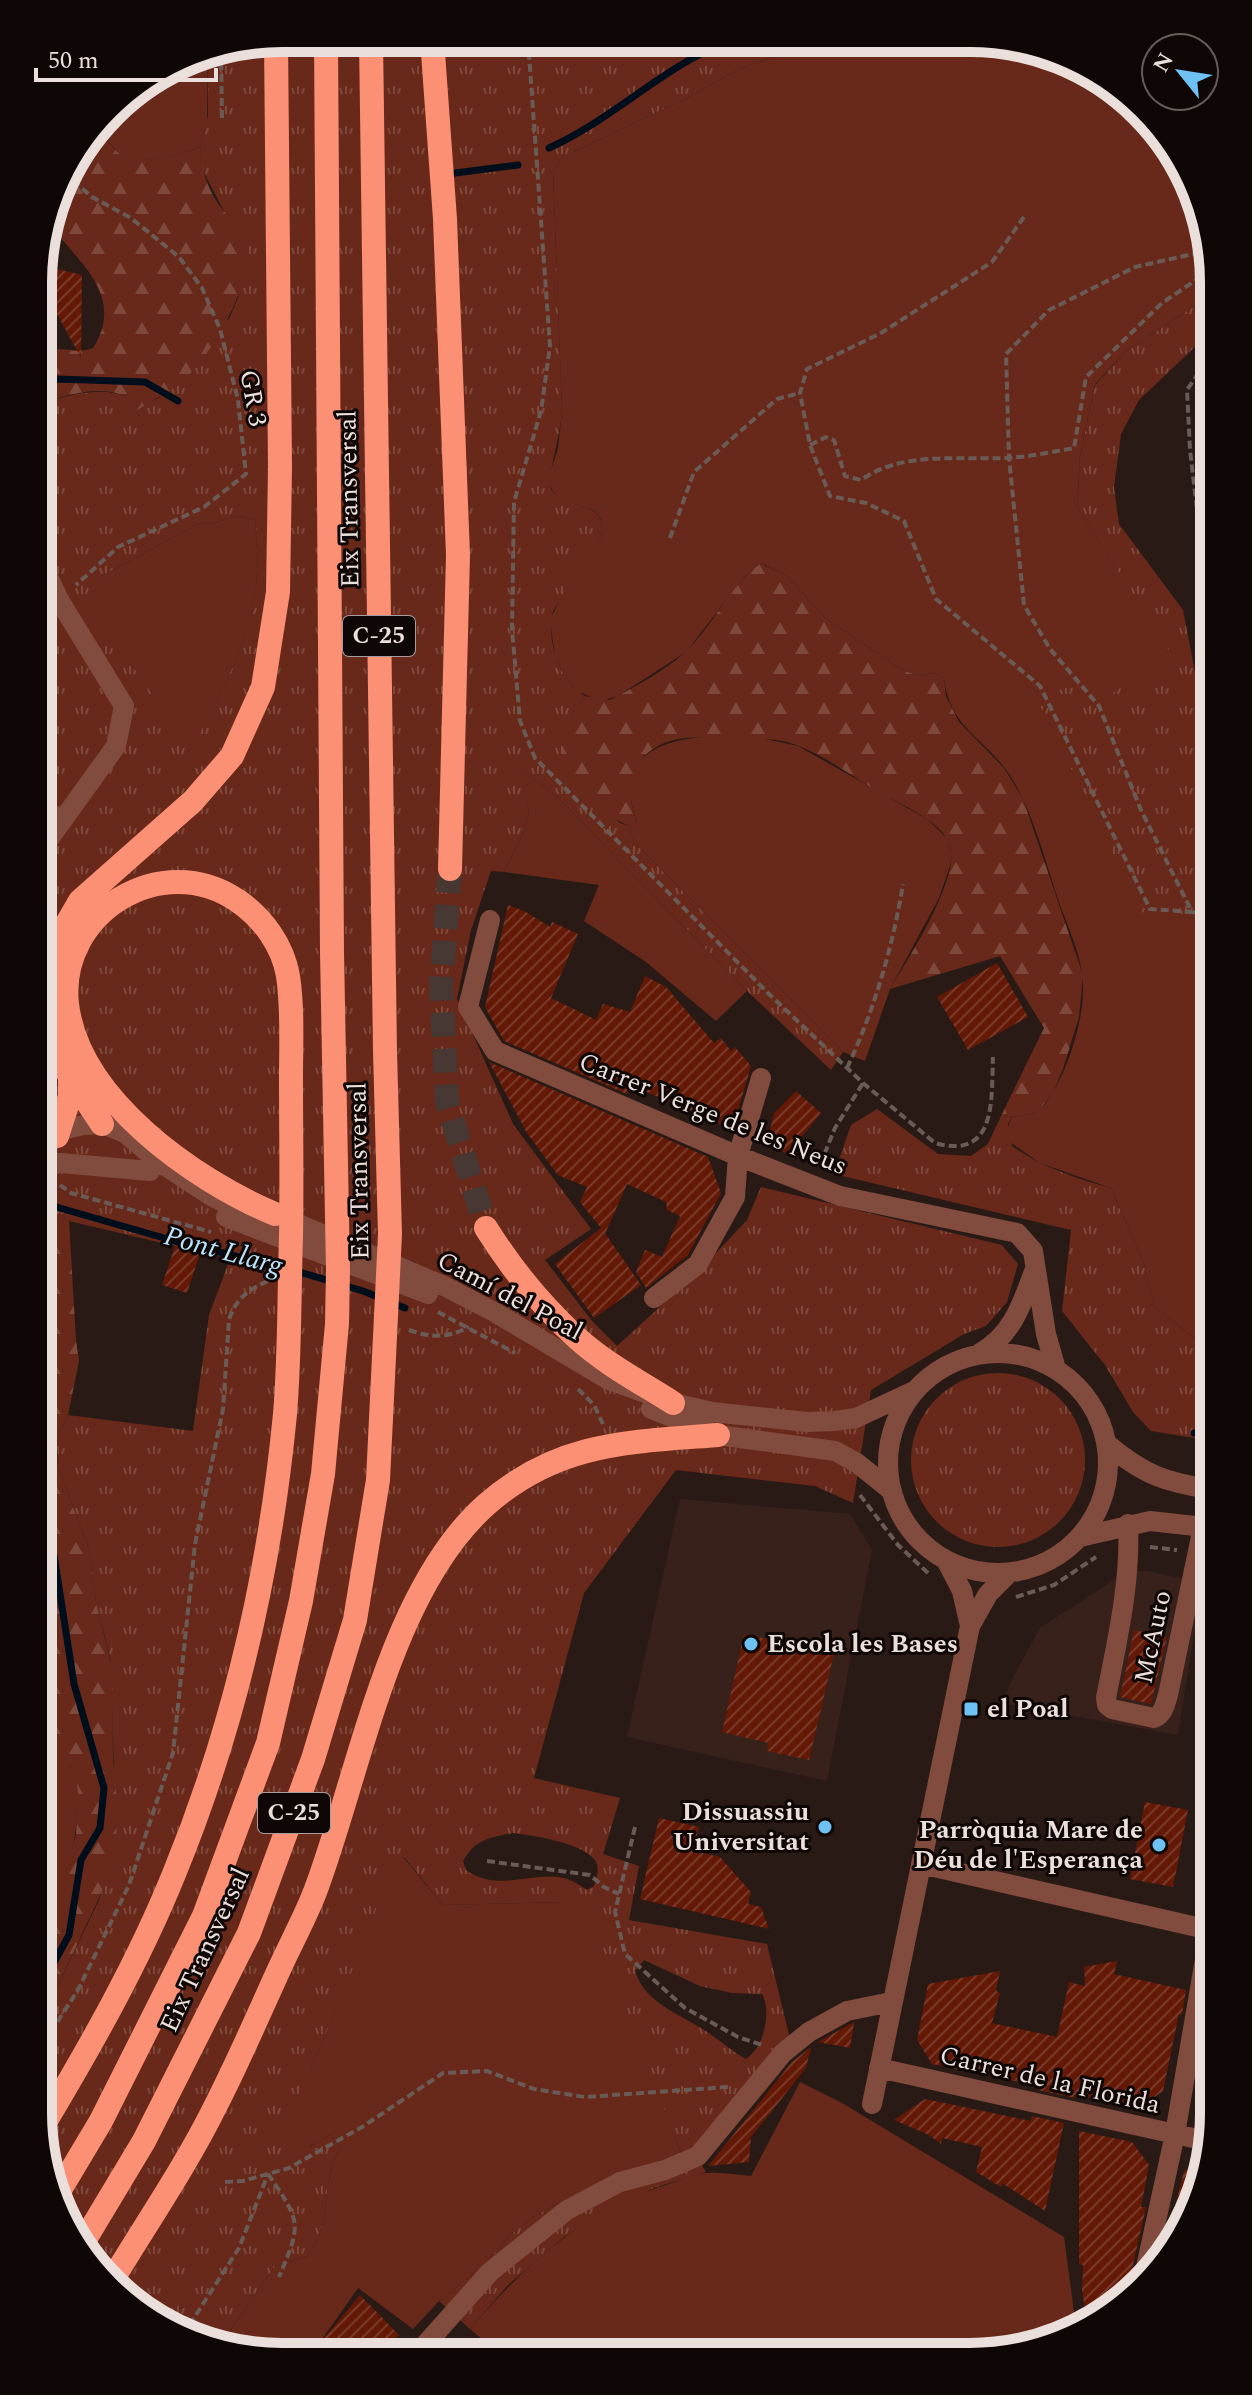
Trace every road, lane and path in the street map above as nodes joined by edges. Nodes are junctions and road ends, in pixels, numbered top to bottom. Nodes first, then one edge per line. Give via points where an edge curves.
1 (276, 52) edge
2 (324, 52) edge
3 (371, 52) edge
4 (433, 52) edge
5 (529, 52) edge
6 (221, 60) edge
7 (222, 119) dead end
8 (75, 182) edge
9 (1024, 217) dead end
10 (1198, 253) edge
11 (1200, 277) edge
12 (1200, 371) edge
13 (800, 393) junction
14 (810, 445) junction
15 (1009, 458) junction
16 (1200, 535) edge
17 (670, 538) dead end
18 (52, 585) edge
19 (59, 600) junction
20 (52, 835) edge
21 (450, 869) tunnel mouth
22 (903, 884) dead end
23 (1192, 912) junction
24 (1200, 914) edge
25 (490, 920) dead end
26 (52, 954) edge
27 (52, 1038) edge
28 (993, 1057) dead end
29 (847, 1068) junction
30 (761, 1078) dead end
31 (70, 1079) junction
32 (863, 1083) junction
33 (102, 1124) junction
34 (57, 1136) junction
35 (52, 1139) edge
36 (738, 1156) junction
37 (52, 1162) edge
38 (150, 1171) junction
39 (812, 1186) junction
40 (283, 1206) junction
41 (486, 1228) tunnel mouth
42 (1036, 1265) junction
43 (281, 1286) dead end
44 (654, 1298) dead end
45 (393, 1337) junction
46 (977, 1354) junction
47 (522, 1357) dead end
48 (1056, 1369) junction
49 (575, 1387) dead end
50 (916, 1390) junction
51 (673, 1403) junction
52 (718, 1435) junction
53 (1107, 1444) junction
54 (609, 1445) junction
55 (1200, 1488) edge
56 (857, 1490) dead end
57 (892, 1491) junction
58 (1200, 1526) edge
59 (1128, 1534) junction
60 (1080, 1537) junction
61 (1200, 1545) edge
62 (1197, 1552) junction
63 (946, 1560) junction
64 (1009, 1573) junction
65 (930, 1574) dead end
66 (1007, 1606) dead end
67 (970, 1626) junction
68 (635, 1827) dead end
69 (487, 1861) dead end
70 (921, 1864) junction
71 (619, 1894) junction
72 (1200, 1927) edge
73 (1200, 1996) edge
74 (891, 2002) junction
75 (52, 2030) edge
76 (783, 2053) junction
77 (879, 2068) junction
78 (755, 2085) junction
79 (872, 2104) dead end
80 (52, 2109) edge
81 (1175, 2134) junction
82 (1199, 2139) edge
83 (268, 2174) junction
84 (225, 2182) dead end
85 (63, 2184) edge
86 (88, 2235) edge
87 (1148, 2259) edge
88 (116, 2273) edge
89 (279, 2277) dead end
90 (190, 2324) edge
91 (427, 2343) edge

1 - 26 highway via 278,592 263,687 232,756 193,801 80,901
2 - 85 highway, Eix Transversal / C-25 via 338,1216 337,1324 323,1474 268,1743 204,1916 101,2121
3 - 45 highway, Eix Transversal / C-25
4 - 21 highway via 458,555
5 - 29 path via 550,346 541,411 514,502 512,629 520,721 543,767
6 - 7 path
8 - 19 path, GR 3 via 179,257 202,288 220,329 238,400 246,474 204,507 118,547
9 - 13 path via 992,262 881,333 807,369
10 - 15 path via 1135,267 1049,310 1006,354
11 - 15 path via 1162,303 1086,377 1074,448
12 - 16 path via 1187,390
13 - 14 path
13 - 17 path via 777,399 694,472
14 - 15 path via 826,437 834,440 845,476 861,480 875,470 935,458
14 - 23 path via 830,496 866,503 904,521 936,599 1040,686 1150,909
15 - 23 path via 1024,605 1050,649 1099,706 1141,810
18 - 19 street
19 - 20 street via 124,706 116,746
22 - 29 path via 897,923
23 - 24 path
25 - 36 street, Carrer Verge de les Neus via 468,1007 495,1051
27 - 31 highway
28 - 32 path via 989,1121 982,1134 961,1146 935,1143
29 - 32 path
30 - 36 street
31 - 33 highway
31 - 34 highway
32 - 39 path via 835,1128
33 - 34 street via 66,1129
33 - 38 street, Camí del Poal
33 - 40 street, Camí del Poal via 125,1133 162,1164 244,1212
34 - 35 street, Camí del Poal
36 - 39 street, Carrer Verge de les Neus
36 - 44 street via 735,1197 698,1264
37 - 38 street, Camí del Poal
38 - 52 street, Camí del Poal via 234,1221 430,1294 620,1398
39 - 42 street, Carrer Verge de les Neus via 1017,1233 1033,1251
40 - 40 highway via 232,1194 175,1157 117,1103 82,1053 67,1007 70,962 98,914 134,889 177,881 225,892 265,925 277,944 289,1001
40 - 51 street, Camí del Poal via 496,1313 607,1379
40 - 80 highway via 289,1317 285,1410 270,1526 245,1651 213,1765 174,1873 132,1967
41 - 51 highway via 512,1269 576,1337
42 - 46 street via 1007,1332
42 - 48 street, Carrer Verge de les Neus
43 - 75 path via 268,1281 245,1292 229,1320 223,1409 195,1544 173,1753 129,1885 78,1990
45 - 47 path via 453,1336 469,1327
45 - 86 highway, Eix Transversal / C-25 via 378,1480 355,1620 313,1759 249,1933 144,2141
46 - 48 street via 1012,1353
46 - 50 street via 939,1370
48 - 53 street via 1090,1401
49 - 54 path via 594,1405
50 - 51 street, Camí del Poal via 856,1418 834,1421 712,1412
50 - 57 street via 890,1444
52 - 54 highway
52 - 57 street, Camí del Poal via 835,1451
53 - 55 street via 1142,1471
53 - 60 street via 1104,1494
54 - 88 highway via 568,1455 521,1477 452,1541 413,1607 387,1671 301,1921 215,2107
56 - 65 path via 898,1545
57 - 63 street via 912,1531
58 - 59 street via 1150,1521
59 - 60 street
59 - 62 path
59 - 62 street, McAuto via 1128,1566 1106,1698 1112,1709 1154,1718 1164,1710
59 - 66 path via 1061,1581 1016,1597
60 - 64 street via 1042,1564
61 - 62 street, McAuto
63 - 64 street
63 - 67 street via 962,1591
64 - 67 street via 988,1594
67 - 70 street
68 - 71 path
69 - 71 path via 590,1875
70 - 72 street
70 - 74 street
71 - 76 path via 615,1912 625,1954 685,2008 738,2037
73 - 81 street
74 - 76 street via 847,2011
74 - 77 street
76 - 78 street
77 - 79 street
77 - 81 street, Carrer de la Florida
78 - 83 path via 585,2097 534,2089 487,2071 443,2073 362,2127 289,2168
78 - 91 street via 698,2156 620,2182 567,2210 490,2272
81 - 82 street, Carrer de la Florida
81 - 87 street
83 - 84 path
83 - 89 path via 295,2220 295,2240
83 - 90 path via 239,2248

